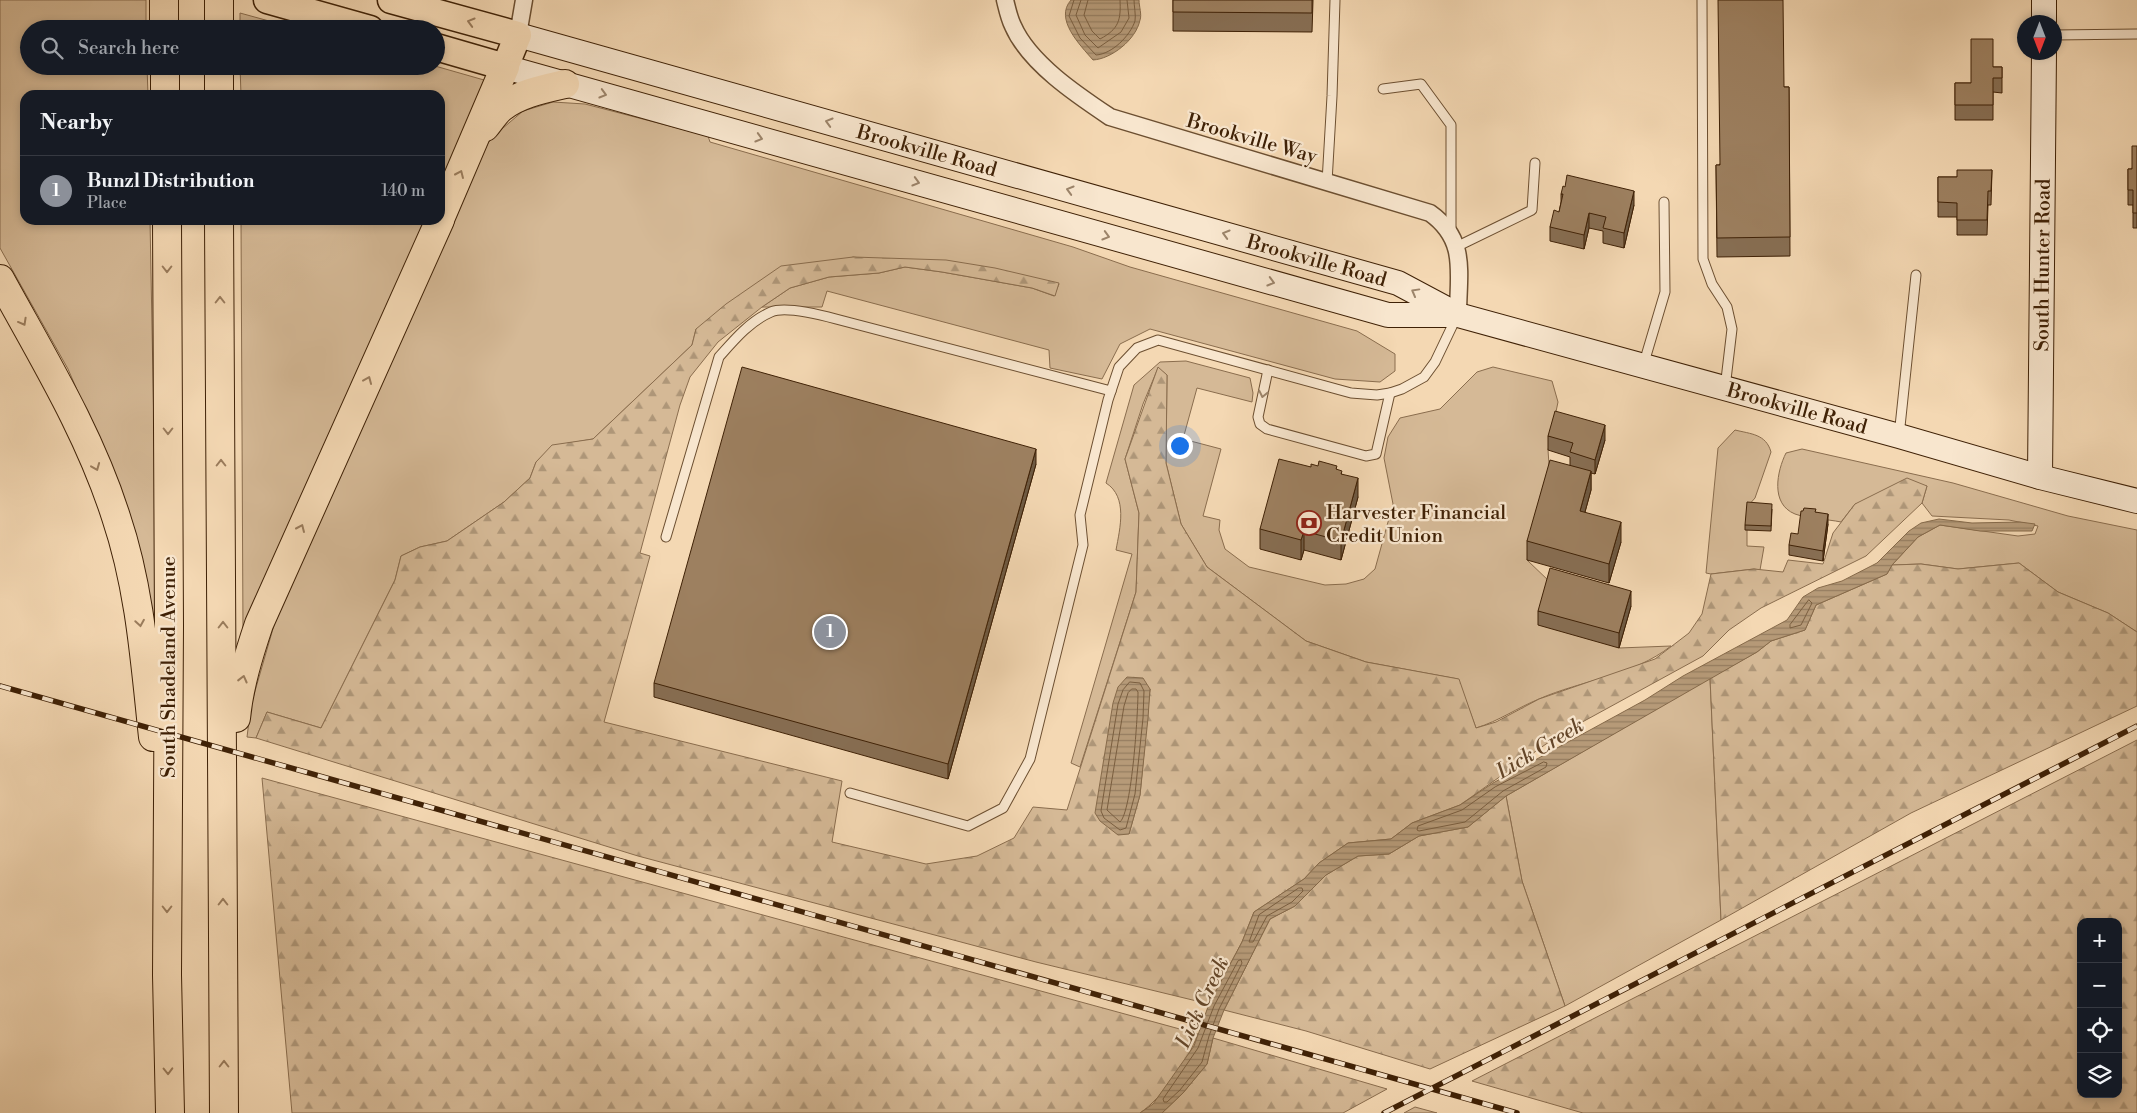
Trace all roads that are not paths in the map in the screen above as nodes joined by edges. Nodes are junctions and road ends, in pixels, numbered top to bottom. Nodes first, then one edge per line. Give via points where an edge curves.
1 (164, 0) edge
2 (219, 0) edge
3 (392, 0) edge
4 (524, 0) edge
5 (1005, 0) edge
6 (1335, 0) edge
7 (1702, 0) edge
8 (2044, 0) edge
9 (269, 1) edge
10 (2044, 15) edge
11 (164, 20) edge
12 (219, 20) edge
13 (338, 20) edge
14 (2137, 34) edge
15 (518, 35) junction
16 (2062, 35) edge
17 (445, 50) edge
18 (2044, 60) edge
19 (505, 67) junction
20 (165, 75) edge
21 (219, 75) edge
22 (565, 84) junction
23 (1384, 89) dead end
24 (165, 90) edge
25 (219, 90) edge
26 (476, 138) junction
27 (1535, 163) dead end
28 (1326, 182) junction
29 (1664, 202) dead end
30 (445, 209) edge
31 (167, 225) edge
32 (220, 225) edge
33 (438, 225) edge
34 (1454, 240) junction
35 (1916, 275) dead end
36 (0, 279) edge
37 (1458, 315) junction
38 (1643, 366) junction
39 (1268, 370) junction
40 (1725, 388) junction
41 (1111, 391) junction
42 (1390, 394) junction
43 (1899, 436) junction
44 (2040, 477) junction
45 (2137, 501) edge
46 (666, 537) dead end
47 (850, 793) dead end
48 (223, 849) junction
49 (167, 869) junction
50 (170, 1113) edge
51 (224, 1113) edge

1 - 11 highway
2 - 12 highway
15 -> 3 main road, Brookville Road
4 - 15 street
5 - 28 street, Brookville Way via 1013,27 1034,57 1068,89 1110,117
6 - 28 lane
7 - 40 lane via 1703,259 1712,284 1727,306 1732,329
8 - 10 main road
9 - 13 main road
14 - 16 lane
15 - 19 main road
37 -> 15 main road, Brookville Road via 1398,283
17 - 19 main road, Brookville Road
18 - 44 main road, South Hunter Road
19 - 22 main road, Brookville Road
19 - 26 highway
20 - 24 highway
21 - 25 highway
22 - 26 highway via 539,90 501,108
22 -> 37 main road, Brookville Road via 1388,315
23 - 34 lane via 1421,84 1451,125
30 -> 26 highway
27 - 34 lane via 1532,210
28 - 34 street, Brookville Way via 1424,210 1442,222
29 - 38 lane via 1665,292
31 -> 49 highway, South Shadeland Avenue
48 -> 32 highway
48 -> 33 highway via 237,702 256,632
34 - 37 street via 1458,260
35 - 43 lane
36 -> 49 highway via 76,416 119,525 143,637
37 - 38 main road, Brookville Road
37 - 42 lane via 1430,370 1418,381
38 - 40 main road, Brookville Road
39 - 41 lane via 1158,340 1137,348 1119,367
39 - 42 lane via 1351,393
39 -> 42 lane via 1258,417 1260,424 1366,456 1376,454
40 - 43 main road, Brookville Road
41 - 46 lane via 836,319 801,311 773,311 739,334 719,357
41 - 47 lane via 1080,515 1083,545 1030,759 1003,808 968,826
43 - 44 main road, Brookville Road
44 - 45 main road, Brookville Road
51 -> 48 highway
49 -> 50 highway, South Shadeland Avenue

